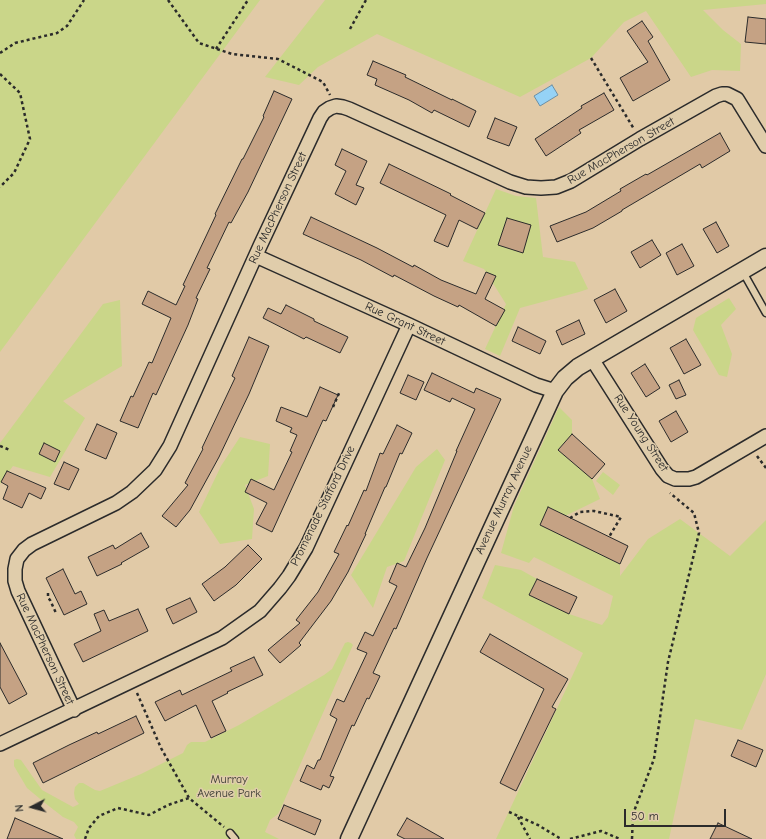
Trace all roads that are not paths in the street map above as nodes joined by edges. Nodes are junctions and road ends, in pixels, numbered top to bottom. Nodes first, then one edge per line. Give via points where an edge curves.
1 (766, 146) edge
2 (256, 256) junction
3 (766, 257) edge
4 (742, 271) junction
5 (766, 313) edge
6 (409, 325) junction
7 (592, 359) junction
8 (555, 391) junction
9 (766, 436) edge
10 (74, 710) junction
11 (0, 744) edge
12 (230, 833) road end
13 (235, 839) edge
14 (349, 839) edge

1 - 2 street, Rue MacPherson Street via 741,103 727,94 716,96 571,181 556,187 526,187 343,106 336,106 324,112 320,118
2 - 6 street, Rue Grant Street
2 - 10 street, Rue MacPherson Street via 170,446 155,470 116,503 32,544 17,559 15,581 18,591
3 - 4 street, Avenue Murray Avenue
4 - 5 lane
4 - 7 street, Avenue Murray Avenue
6 - 8 street, Rue Grant Street via 536,385
6 - 10 street, Promenade Stafford Drive via 306,548 280,588 260,611 222,638
7 - 8 street, Avenue Murray Avenue via 565,378
7 - 9 street, Rue Young Street via 668,476 675,479 696,477
8 - 14 street, Avenue Murray Avenue
10 - 11 street, Promenade Stafford Drive
12 - 13 lane

